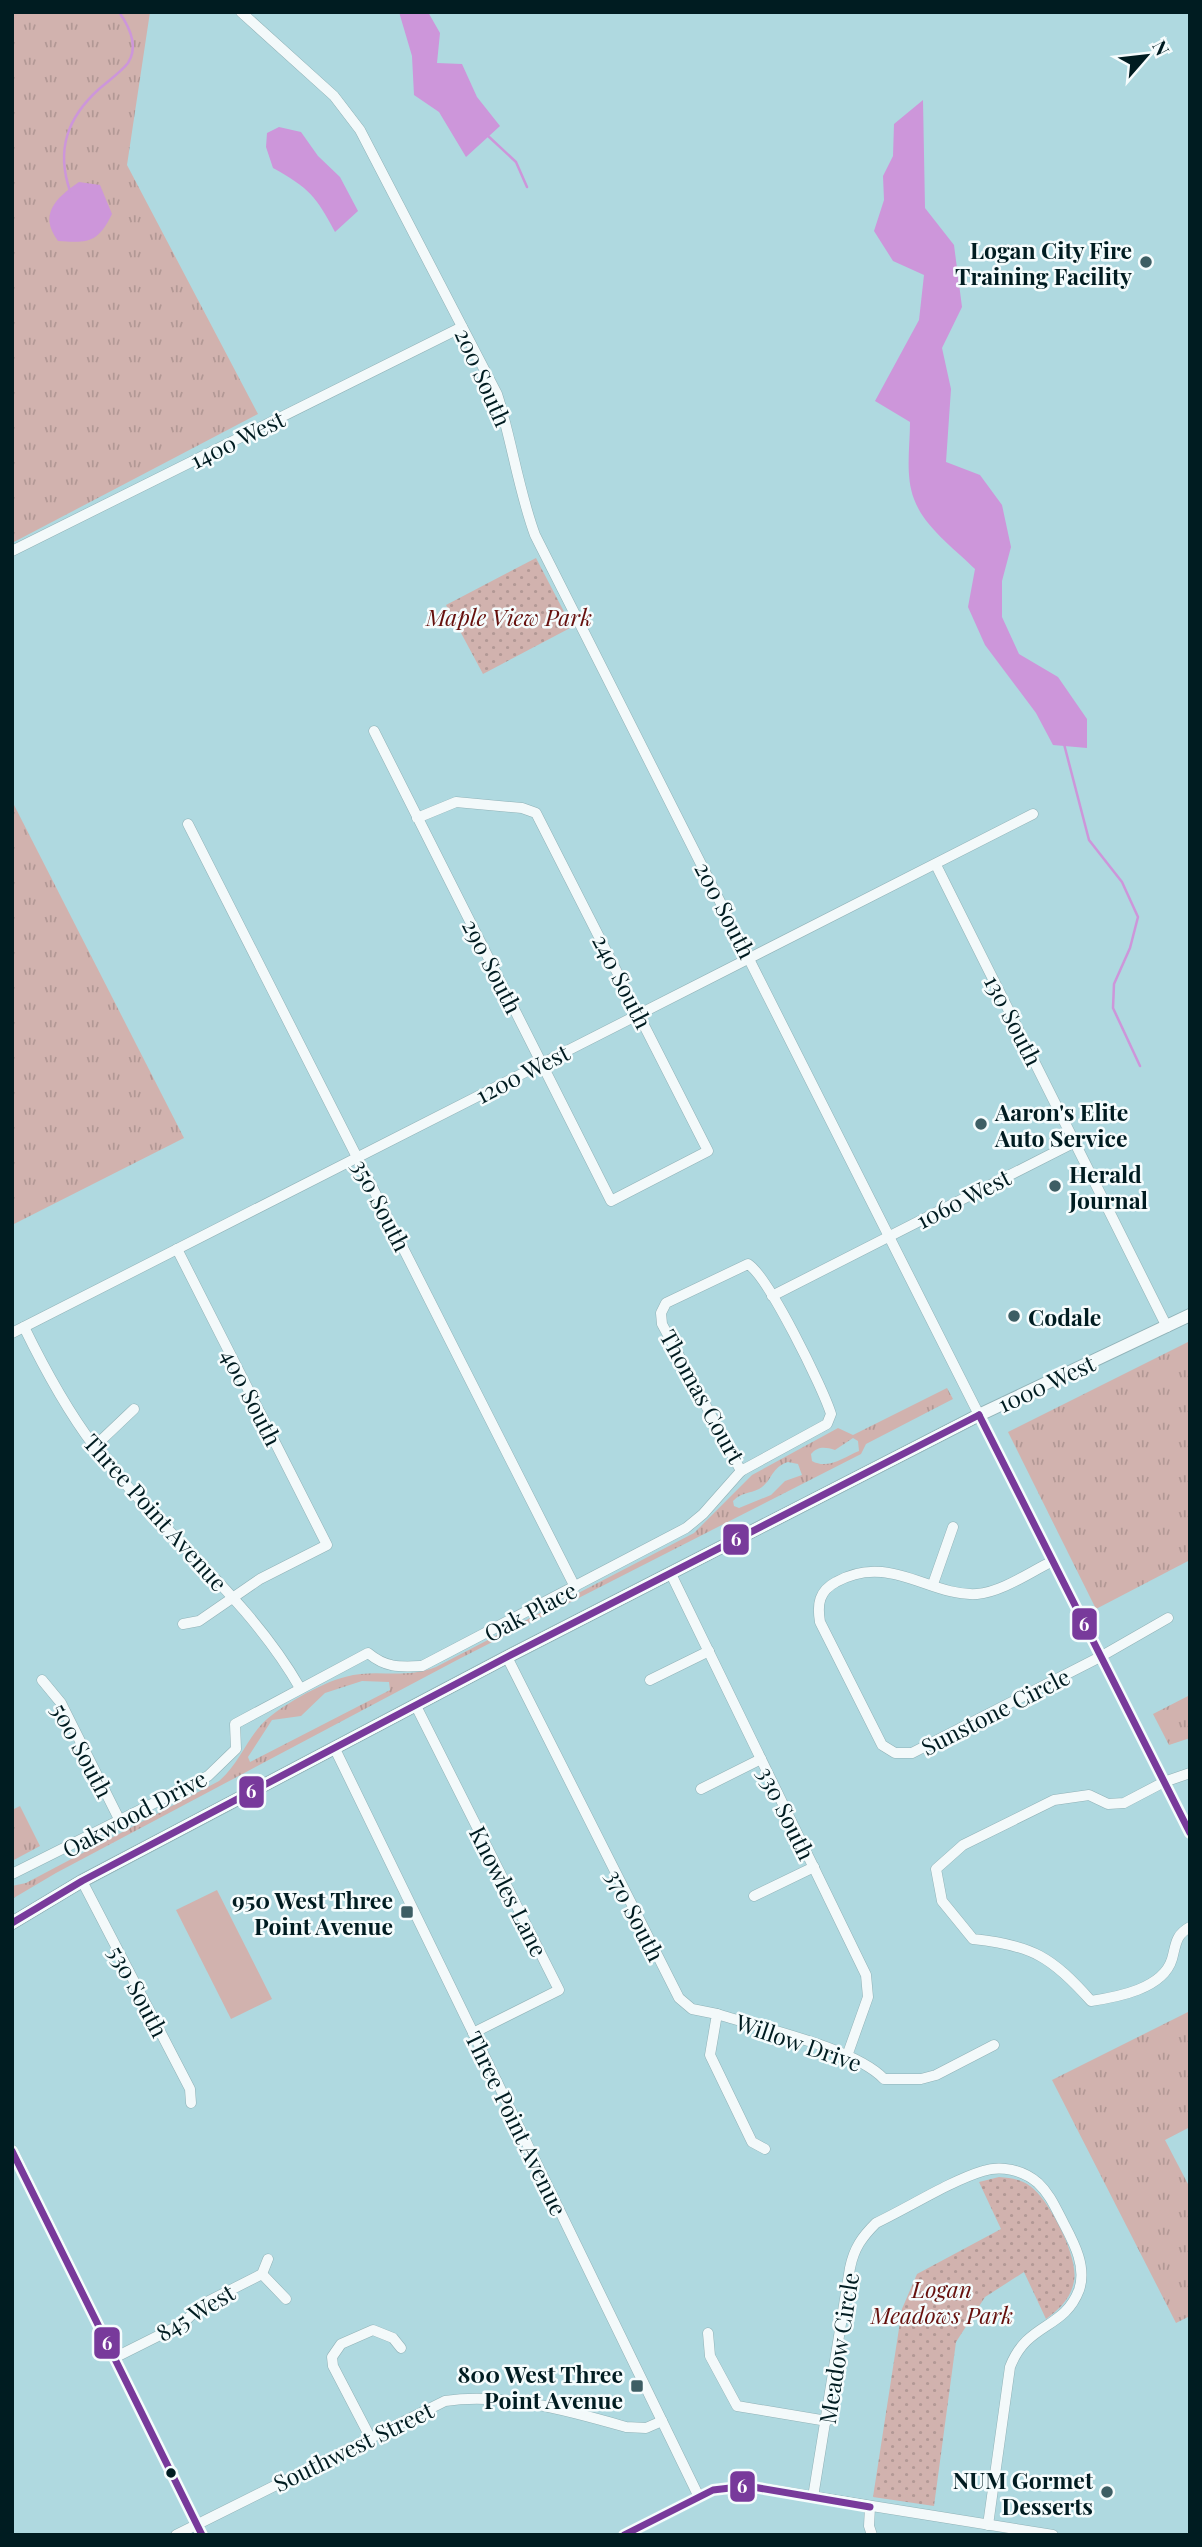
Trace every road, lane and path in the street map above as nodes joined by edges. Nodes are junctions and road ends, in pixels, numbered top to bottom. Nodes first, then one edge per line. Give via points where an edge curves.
1 (242, 12) edge
2 (462, 327) junction
3 (12, 551) edge
4 (374, 731) dead end
5 (1033, 814) dead end
6 (417, 818) junction
7 (188, 824) dead end
8 (936, 865) junction
9 (749, 957) junction
10 (639, 1013) junction
11 (542, 1063) junction
12 (1075, 1142) junction
13 (358, 1156) junction
14 (611, 1201) joint
15 (889, 1235) junction
16 (177, 1249) junction
17 (772, 1296) junction
18 (1190, 1315) edge
19 (1167, 1326) junction
20 (24, 1327) junction
21 (12, 1333) edge
22 (134, 1409) dead end
23 (979, 1415) junction
24 (94, 1447) junction
25 (741, 1471) junction
26 (953, 1527) dead end
27 (1051, 1562) junction
28 (671, 1574) junction
29 (933, 1584) junction
30 (575, 1587) junction
31 (234, 1599) junction
32 (1168, 1618) dead end
33 (183, 1624) dead end
34 (709, 1651) junction
35 (507, 1657) junction
36 (1100, 1657) junction
37 (42, 1680) dead end
38 (650, 1680) dead end
39 (300, 1688) junction
40 (416, 1706) junction
41 (335, 1749) junction
42 (761, 1759) junction
43 (1190, 1773) edge
44 (1164, 1782) junction
45 (701, 1789) dead end
46 (120, 1821) junction
47 (1190, 1833) edge
48 (814, 1867) junction
49 (12, 1874) edge
50 (82, 1881) junction
51 (754, 1896) dead end
52 (12, 1923) edge
53 (1190, 1927) edge
54 (717, 2014) junction
55 (473, 2033) junction
56 (994, 2045) dead end
57 (847, 2056) junction
58 (191, 2103) dead end
59 (765, 2149) dead end
60 (12, 2150) edge
61 (268, 2259) dead end
62 (262, 2274) junction
63 (286, 2300) dead end
64 (708, 2333) dead end
65 (401, 2348) dead end
66 (114, 2358) junction
67 (662, 2421) junction
68 (827, 2421) junction
69 (370, 2437) junction
70 (699, 2497) junction
71 (813, 2497) junction
72 (870, 2507) junction
73 (197, 2524) junction
74 (988, 2525) junction
75 (176, 2535) edge
76 (202, 2535) edge
77 (624, 2535) edge
78 (872, 2535) edge
79 (1053, 2535) edge

1 - 2 street, 200 South via 334,96 360,130
2 - 3 street, 1400 West
2 - 9 street, 200 South via 497,394 535,535
4 - 6 street, 290 South
5 - 8 street, 1200 West
6 - 10 street, 240 South via 456,802 536,813
6 - 11 street, 290 South
7 - 13 street, 350 South
8 - 9 street, 1200 West
8 - 12 street, 130 South
9 - 10 street, 1200 West
9 - 15 street, 200 South
10 - 11 street, 1200 West
10 - 14 street, 240 South via 709,1151
11 - 13 street, 1200 West
11 - 14 street, 290 South
12 - 15 street, 1060 West
12 - 19 street, 130 South
13 - 16 street, 1200 West
13 - 30 street, 350 South
15 - 17 street
15 - 23 street, 200 South
16 - 20 street, 1200 West
16 - 31 street, 400 South via 327,1545 260,1578
17 - 25 street, Thomas Court via 831,1414 827,1424
17 - 25 street, Thomas Court via 757,1269 748,1264 666,1303 661,1312 662,1324
18 - 19 main road, 1000 West
19 - 23 main road, 1000 West
20 - 21 street, 1200 West
20 - 24 street, Three Point Avenue via 59,1396
22 - 24 street
23 - 27 street, 200 South
23 - 28 main road, 1000 West
24 - 31 street, Three Point Avenue
25 - 30 street, Oak Place via 686,1528
26 - 29 street
27 - 29 street, Sunstone Circle via 979,1594
27 - 36 street, 200 South
28 - 34 street, 330 South
28 - 35 main road, 1000 West
29 - 36 street, Sunstone Circle via 880,1572 858,1574 825,1589 817,1605 820,1622 882,1745 895,1753 912,1753
30 - 39 street, Oak Place via 422,1667 382,1664 368,1653
31 - 33 street via 199,1621
31 - 39 street, Three Point Avenue via 266,1635
32 - 36 street
34 - 38 street
34 - 42 street, 330 South
35 - 40 main road, 1000 West
35 - 54 street, 370 South via 678,1998 692,2009
36 - 44 street, 200 South
37 - 46 street, 500 South via 61,1703
39 - 46 street, Oakwood Drive via 235,1724 236,1749 208,1776
40 - 41 main road, 1000 West
40 - 55 street, Knowles Lane via 559,1990
41 - 50 main road, 1000 West
41 - 55 street, Three Point Avenue
42 - 45 street
42 - 48 street, 330 South
43 - 44 street
44 - 47 street, 200 South
44 - 53 street via 1124,1803 1108,1804 1089,1795 1054,1800 950,1854 936,1869 937,1883 942,1901 974,1939 1034,1951 1057,1965 1091,2001 1129,1995 1150,1984 1171,1962 1174,1942
46 - 49 street, Oakwood Drive
48 - 51 street
48 - 57 street, 330 South via 869,1986
50 - 52 main road, 1000 West
50 - 58 street, 530 South via 190,2089
54 - 57 street, Willow Drive
54 - 59 street via 710,2055 752,2142
55 - 67 street, Three Point Avenue
56 - 57 street, Willow Drive via 921,2079 884,2080 872,2067
60 - 66 street
61 - 62 street, 845 West
62 - 63 street
62 - 66 street, 845 West via 203,2304 182,2324
64 - 68 street via 710,2356 737,2406
65 - 69 street via 383,2333 365,2332 341,2344 332,2357
66 - 73 street
67 - 69 street, Southwest Street via 646,2428 626,2427 473,2397 445,2401
67 - 70 street, Three Point Avenue
68 - 71 street, Meadow Circle
68 - 74 street, Meadow Circle via 850,2268 862,2237 876,2223 983,2171 1014,2170 1027,2175 1049,2195 1074,2245 1081,2266 1080,2287 1058,2319 1026,2338 1016,2351
69 - 73 street, Southwest Street
70 - 71 street via 713,2490 747,2486
70 - 77 street
71 - 72 street
72 - 74 street
72 - 78 street
73 - 75 street, Southwest Street
73 - 76 street
74 - 79 street

